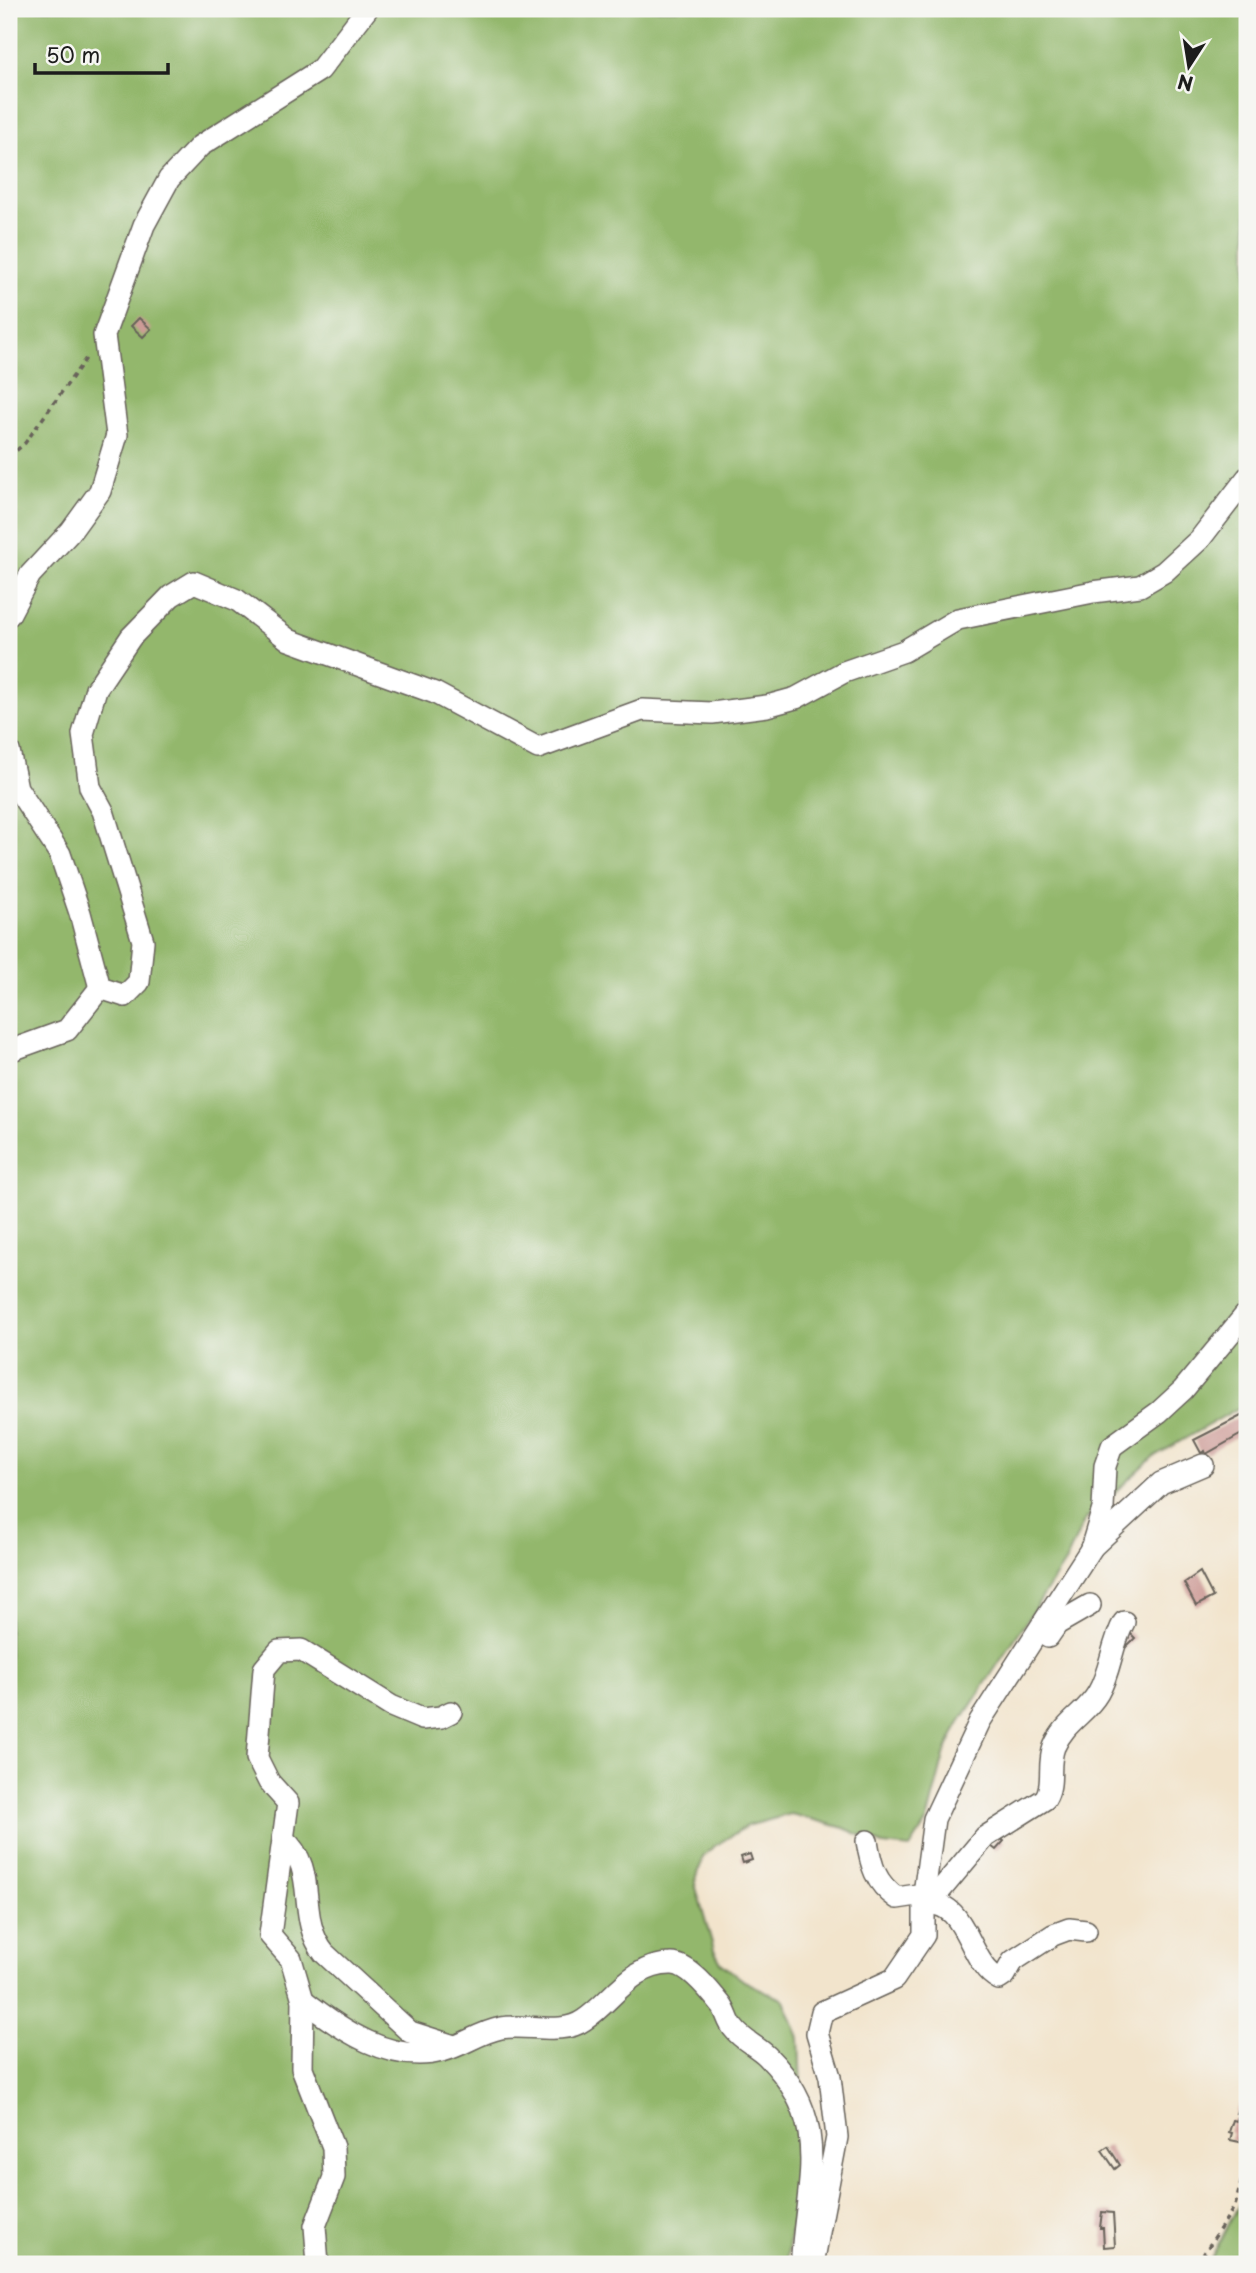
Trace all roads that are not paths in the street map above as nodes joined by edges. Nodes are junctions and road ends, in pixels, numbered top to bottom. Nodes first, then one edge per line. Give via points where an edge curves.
1 (367, 9) edge
2 (1247, 478) edge
3 (9, 615) edge
4 (9, 751) edge
5 (100, 988) junction
6 (9, 1051) edge
7 (1247, 1312) edge
8 (1203, 1465) dead end
9 (1091, 1549) junction
10 (1090, 1605) dead end
11 (1124, 1622) dead end
12 (1012, 1672) junction
13 (451, 1712) dead end
14 (283, 1839) junction
15 (867, 1841) dead end
16 (924, 1899) junction
17 (1086, 1931) dead end
18 (303, 2000) junction
19 (454, 2046) junction
20 (318, 2264) edge
21 (812, 2264) edge

1 - 3 street via 320,70 200,146 169,179 144,225 104,335 117,435 100,491 30,575
2 - 5 street via 1200,539 1164,572 1139,586 958,620 904,651 844,672 776,704 712,713 642,710 538,748 435,693 289,640 237,600 194,582 171,596 131,637 96,688 83,734 90,787 103,811 143,941 139,982 125,996
4 - 5 street via 18,788 60,854
5 - 6 street via 67,1030
7 - 9 street via 1183,1390 1112,1446 1105,1466 1103,1508
8 - 9 street via 1161,1483
9 - 12 street
10 - 12 street via 1057,1624 1026,1670
11 - 16 street via 1096,1697 1061,1730 1052,1752 1051,1790 1045,1799 985,1837 934,1898
12 - 16 street via 980,1721 933,1819
13 - 14 street via 422,1719 391,1706 301,1650 279,1651 264,1669 257,1758 269,1782 288,1803
14 - 18 street via 270,1935 291,1959
14 - 19 street via 302,1863 308,1926 324,1953 410,2032
15 - 16 street via 872,1869 888,1892 897,1898
16 - 17 street via 954,1914 992,1976 999,1979 1013,1961 1054,1935 1069,1929
16 - 21 street via 924,1935 894,1979 822,2012 817,2033 830,2077 837,2137
18 - 19 street via 338,2025 396,2053 416,2056
18 - 20 street via 302,2068 333,2147 334,2177 315,2226
19 - 21 street via 500,2028 559,2028 581,2023 633,1975 668,1964 691,1970 722,2006 733,2029 766,2055 794,2092 812,2137 812,2183 802,2255

